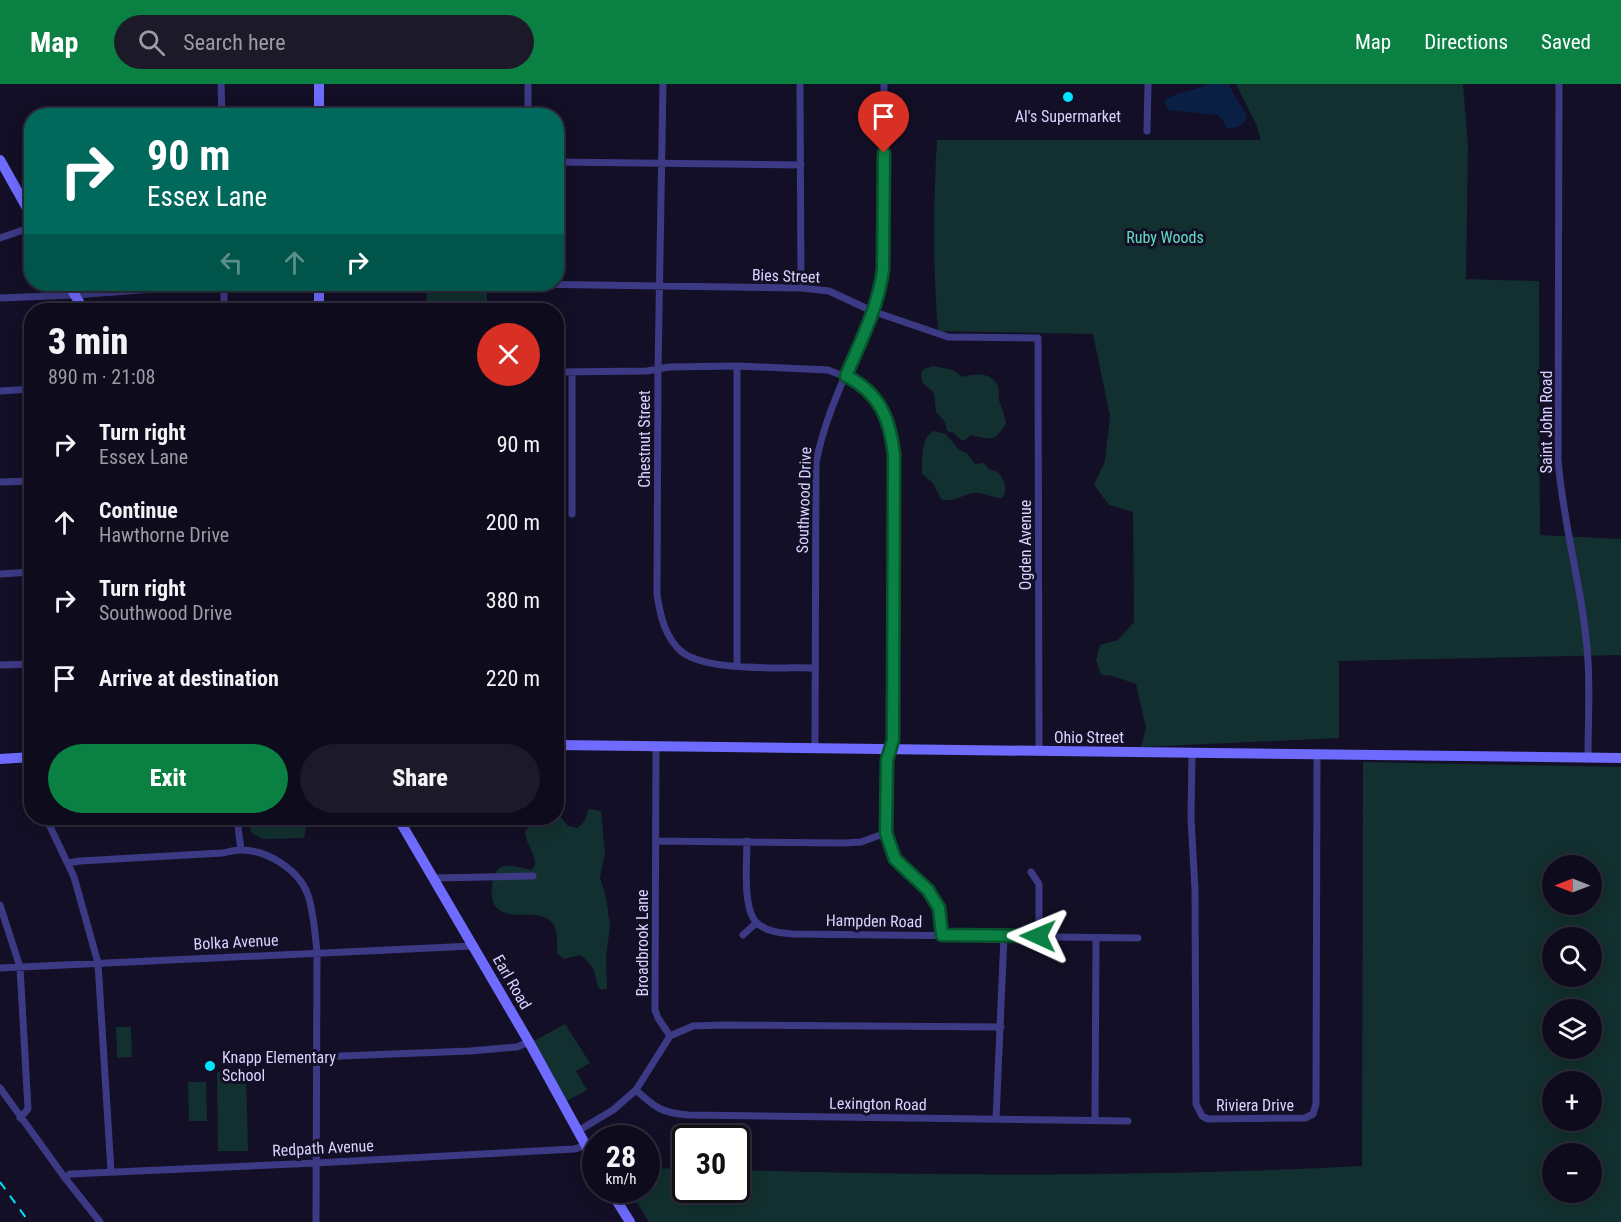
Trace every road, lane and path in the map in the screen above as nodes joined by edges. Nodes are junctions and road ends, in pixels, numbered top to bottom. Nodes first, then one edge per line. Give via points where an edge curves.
1 (221, 84) edge
2 (319, 84) edge
3 (528, 84) edge
4 (663, 84) edge
5 (800, 84) edge
6 (884, 84) edge
7 (1148, 84) edge
8 (1559, 84) edge
9 (222, 108) edge
10 (319, 108) edge
11 (528, 108) edge
12 (1147, 131) dead end
13 (0, 160) edge
14 (564, 162) edge
15 (663, 164) junction
16 (801, 165) junction
17 (24, 203) edge
18 (24, 229) edge
19 (0, 238) edge
20 (564, 285) edge
21 (660, 287) junction
22 (801, 288) junction
23 (72, 291) edge
24 (105, 291) edge
25 (74, 295) junction
26 (0, 298) edge
27 (79, 303) edge
28 (872, 311) junction
29 (1038, 338) joint
30 (737, 366) junction
31 (658, 370) junction
32 (564, 372) edge
33 (572, 372) junction
34 (846, 376) junction
35 (24, 390) edge
36 (0, 391) edge
37 (24, 481) edge
38 (0, 482) edge
39 (572, 514) dead end
40 (24, 572) edge
41 (0, 574) edge
42 (24, 664) edge
43 (0, 665) edge
44 (737, 666) junction
45 (814, 668) junction
46 (564, 745) edge
47 (656, 746) junction
48 (815, 748) junction
49 (891, 748) junction
50 (1040, 752) junction
51 (1192, 754) junction
52 (1317, 755) junction
53 (24, 757) edge
54 (1588, 758) junction
55 (1621, 758) edge
56 (0, 759) edge
57 (49, 825) edge
58 (238, 825) edge
59 (402, 825) edge
60 (886, 833) junction
61 (656, 841) junction
62 (747, 841) junction
63 (241, 850) junction
64 (68, 863) junction
65 (1031, 872) dead end
66 (533, 876) dead end
67 (435, 878) junction
68 (0, 905) edge
69 (756, 923) junction
70 (743, 935) dead end
71 (942, 935) junction
72 (1004, 936) junction
73 (1038, 936) junction
74 (1096, 938) junction
75 (1138, 938) dead end
76 (473, 945) junction
77 (317, 952) junction
78 (98, 963) junction
79 (20, 967) junction
80 (0, 968) edge
81 (1000, 1028) junction
82 (670, 1036) junction
83 (529, 1042) junction
84 (316, 1057) junction
85 (0, 1088) edge
86 (636, 1090) junction
87 (20, 1118) junction
88 (996, 1119) junction
89 (1095, 1120) junction
90 (1128, 1120) dead end
91 (578, 1131) junction
92 (582, 1140) edge
93 (582, 1147) edge
94 (316, 1163) junction
95 (111, 1171) junction
96 (65, 1178) junction
97 (618, 1203) edge
98 (100, 1222) edge
99 (316, 1222) edge
100 (630, 1222) edge

1 - 9 street
2 - 10 street
3 - 11 street
4 - 15 street, Chestnut Street
5 - 16 street
6 - 28 street, Southwood Drive via 883,269
7 - 12 street
8 - 54 street, Saint John Road via 1558,459 1560,495 1588,661
13 - 17 street
14 - 15 street
15 - 16 street
15 - 21 street, Chestnut Street
16 - 22 street
18 - 19 street
20 - 21 street, Bies Street
21 - 22 street, Bies Street
21 - 31 street, Chestnut Street
22 - 28 street, Bies Street via 829,291
23 - 25 street
24 - 25 street
25 - 26 street
25 - 27 street
28 - 29 street, Bies Street via 948,337
28 - 34 street, Southwood Drive
29 - 50 street, Ogden Avenue
30 - 31 street
30 - 34 street via 828,370
30 - 44 street
31 - 33 street
31 - 44 street, Chestnut Street via 660,612 667,634 683,652 708,663
32 - 33 street
33 - 39 street
34 - 45 street, Southwood Drive via 820,439 816,463
34 - 49 street via 871,394 887,416 892,436
35 - 36 street
37 - 38 street
40 - 41 street
42 - 43 street
44 - 45 street, Chestnut Street
45 - 48 street, Southwood Drive
46 - 47 street, Ohio Street
47 - 48 street, Ohio Street
47 - 61 street, Broadbrook Lane
48 - 49 street, Ohio Street
49 - 50 street, Ohio Street
49 - 60 street via 887,760
50 - 51 street, Ohio Street
51 - 52 street, Ohio Street
51 - 52 street, Riviera Drive via 1196,1104 1202,1116 1209,1119 1305,1119 1313,1114 1316,1104
52 - 54 street, Ohio Street
53 - 56 street
54 - 55 street, Ohio Street
57 - 64 street
58 - 63 street
59 - 67 street, Earl Road
60 - 62 street via 844,843
60 - 71 street via 895,859 928,890 939,908
61 - 62 street
61 - 82 street, Broadbrook Lane via 655,1010
62 - 69 street via 747,895
63 - 64 street
63 - 77 street via 276,860 295,874 307,893 314,917
64 - 78 street
65 - 73 street via 1039,884
66 - 67 street
67 - 76 street, Earl Road
68 - 79 street
69 - 70 street
69 - 71 street, Hampden Road via 779,933
71 - 72 street, Hampden Road
72 - 73 street, Hampden Road
72 - 81 street
73 - 74 street, Hampden Road
74 - 75 street, Hampden Road
74 - 89 street
76 - 77 street, Bolka Avenue
76 - 83 street, Earl Road
77 - 78 street, Bolka Avenue
77 - 84 street
78 - 79 street, Bolka Avenue
78 - 95 street
79 - 80 street, Bolka Avenue
79 - 87 street via 28,1108
81 - 82 street via 722,1025 693,1026
81 - 88 street
82 - 86 street
83 - 84 street via 517,1047 470,1051
83 - 91 street, Earl Road
84 - 94 street
85 - 87 street
86 - 88 street, Lexington Road via 667,1113 688,1115
86 - 91 street via 613,1110
87 - 96 street
88 - 89 street, Lexington Road
89 - 90 street, Lexington Road
91 - 92 street, Earl Road
93 - 94 street, Redpath Avenue
94 - 95 street, Redpath Avenue
94 - 99 street
95 - 96 street, Redpath Avenue via 70,1174
96 - 98 street
97 - 100 street

